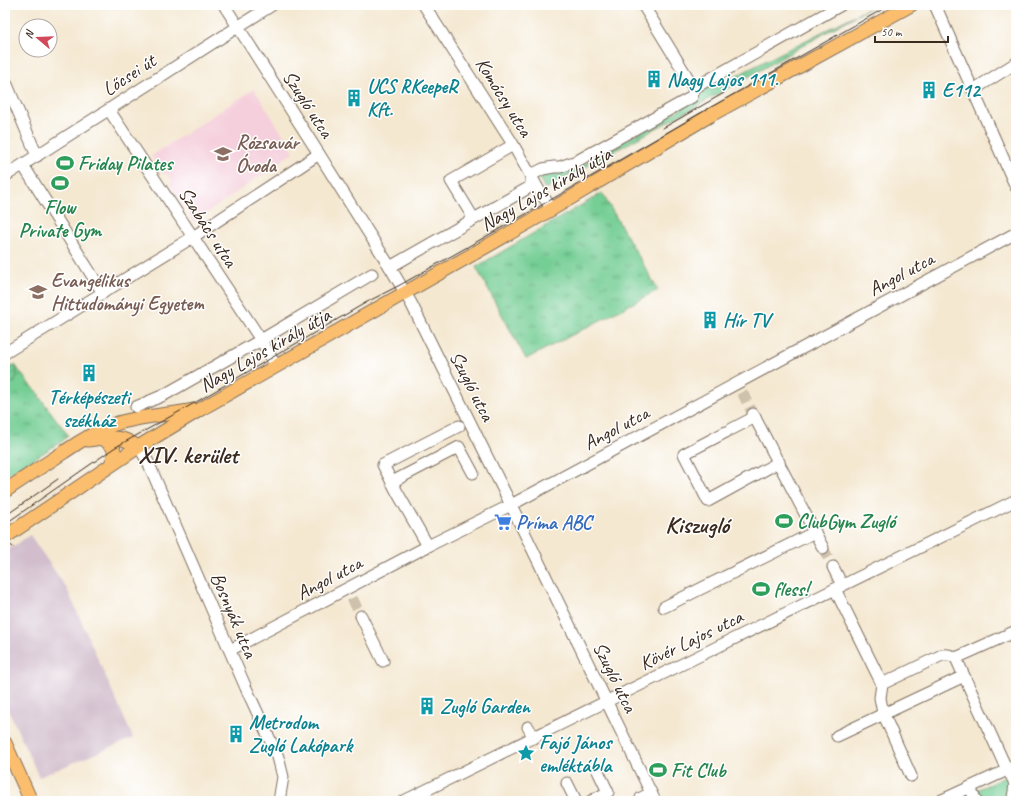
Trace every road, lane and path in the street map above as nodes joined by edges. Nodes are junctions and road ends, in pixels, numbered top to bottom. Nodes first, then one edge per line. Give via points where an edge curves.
1 (224, 5) edge
2 (272, 5) edge
3 (424, 5) edge
4 (643, 5) edge
5 (841, 5) edge
6 (911, 5) edge
7 (935, 5) edge
8 (237, 27) junction
9 (1016, 63) edge
10 (5, 80) edge
11 (694, 88) junction
12 (973, 90) junction
13 (108, 110) junction
14 (513, 145) junction
15 (319, 154) junction
16 (38, 156) junction
17 (23, 165) junction
18 (5, 176) edge
19 (532, 176) junction
20 (1016, 187) edge
21 (552, 209) junction
22 (474, 218) junction
23 (1016, 233) edge
24 (192, 237) junction
25 (390, 267) junction
26 (372, 274) dead end
27 (103, 293) junction
28 (405, 293) junction
29 (261, 340) junction
30 (5, 353) edge
31 (276, 366) junction
32 (136, 407) dead end
33 (201, 408) junction
34 (459, 426) dead end
35 (102, 438) junction
36 (76, 444) junction
37 (138, 447) junction
38 (779, 462) junction
39 (111, 464) junction
40 (473, 474) dead end
41 (392, 482) junction
42 (5, 491) edge
43 (1016, 500) edge
44 (512, 505) junction
45 (815, 532) junction
46 (5, 537) edge
47 (428, 546) junction
48 (823, 548) tunnel mouth
49 (833, 567) tunnel mouth
50 (838, 587) junction
51 (664, 607) dead end
52 (361, 616) tunnel mouth
53 (1016, 631) edge
54 (230, 650) junction
55 (956, 658) junction
56 (383, 661) dead end
57 (964, 676) junction
58 (882, 684) junction
59 (607, 702) junction
60 (883, 713) junction
61 (528, 727) dead end
62 (837, 736) dead end
63 (534, 738) junction
64 (5, 743) edge
65 (1011, 768) edge
66 (597, 769) dead end
67 (911, 776) dead end
68 (567, 783) dead end
69 (970, 787) junction
70 (649, 797) edge
71 (1011, 798) edge
72 (31, 801) edge
73 (279, 801) edge
74 (404, 801) edge
75 (576, 801) edge
76 (591, 801) edge
77 (940, 801) edge
78 (976, 801) edge

1 - 8 street, Szugló utca
2 - 8 street, Lőcsei út
3 - 14 street, Komócsy utca
4 - 11 street
5 - 11 street, Nagy Lajos király útja
6 - 21 main road, Nagy Lajos király útja via 709,116
7 - 12 street
8 - 13 street, Lőcsei út
8 - 15 street, Szugló utca
9 - 12 street
10 - 16 street
11 - 19 street, Nagy Lajos király útja via 692,97 576,161 560,167 543,169
12 - 20 street
13 - 16 street, Lőcsei út
13 - 24 street, Szabács utca
14 - 19 street, Komócsy utca
14 - 22 street via 451,181
15 - 24 street
15 - 25 street, Szugló utca
16 - 17 street, Lőcsei út
17 - 18 street, Lőcsei út
17 - 27 street
19 - 21 street, Komócsy utca
19 - 22 street via 530,187
21 - 28 main road, Nagy Lajos király útja
22 - 25 street
23 - 44 street, Angol utca via 740,387
24 - 27 street
24 - 29 street, Szabács utca
25 - 28 street, Szugló utca
26 - 29 street, Nagy Lajos király útja
27 - 30 street
28 - 31 main road, Nagy Lajos király útja
28 - 44 street, Szugló utca
29 - 31 street, Szabács utca
29 - 32 street, Nagy Lajos király útja via 164,395
31 - 33 main road, Nagy Lajos király útja
33 - 36 main road, Nagy Lajos király útja via 117,424 96,432
33 - 37 main road, Nagy Lajos király útja
34 - 41 street via 383,464
35 - 36 main road
35 - 37 main road via 128,440
35 - 39 main road via 114,448
36 - 42 main road, Nagy Lajos király útja
37 - 39 main road, Nagy Lajos király útja
37 - 54 street, Bosnyák utca via 150,466
38 - 38 street via 754,415 684,454 708,501
38 - 45 street
39 - 46 main road, Nagy Lajos király útja
40 - 41 street via 459,447
41 - 47 street
43 - 50 street, Kövér Lajos utca
44 - 47 street, Angol utca
44 - 59 street, Szugló utca
45 - 48 street
45 - 51 street
47 - 54 street, Angol utca via 349,594
49 - 50 street
50 - 58 street
50 - 59 street, Kövér Lajos utca
52 - 56 street
53 - 55 street
54 - 73 street, Bosnyák utca via 278,757 283,777
55 - 57 street
55 - 58 street via 947,654 942,655
57 - 60 street
57 - 65 street
58 - 60 street via 880,698
59 - 63 street, Kövér Lajos utca
59 - 70 street, Szugló utca
60 - 62 street
60 - 67 street
61 - 63 street
63 - 74 street, Kövér Lajos utca
64 - 72 main road
65 - 69 street
65 - 71 street via 1014,789
66 - 76 street via 608,792
68 - 75 street
69 - 77 street
69 - 78 street

